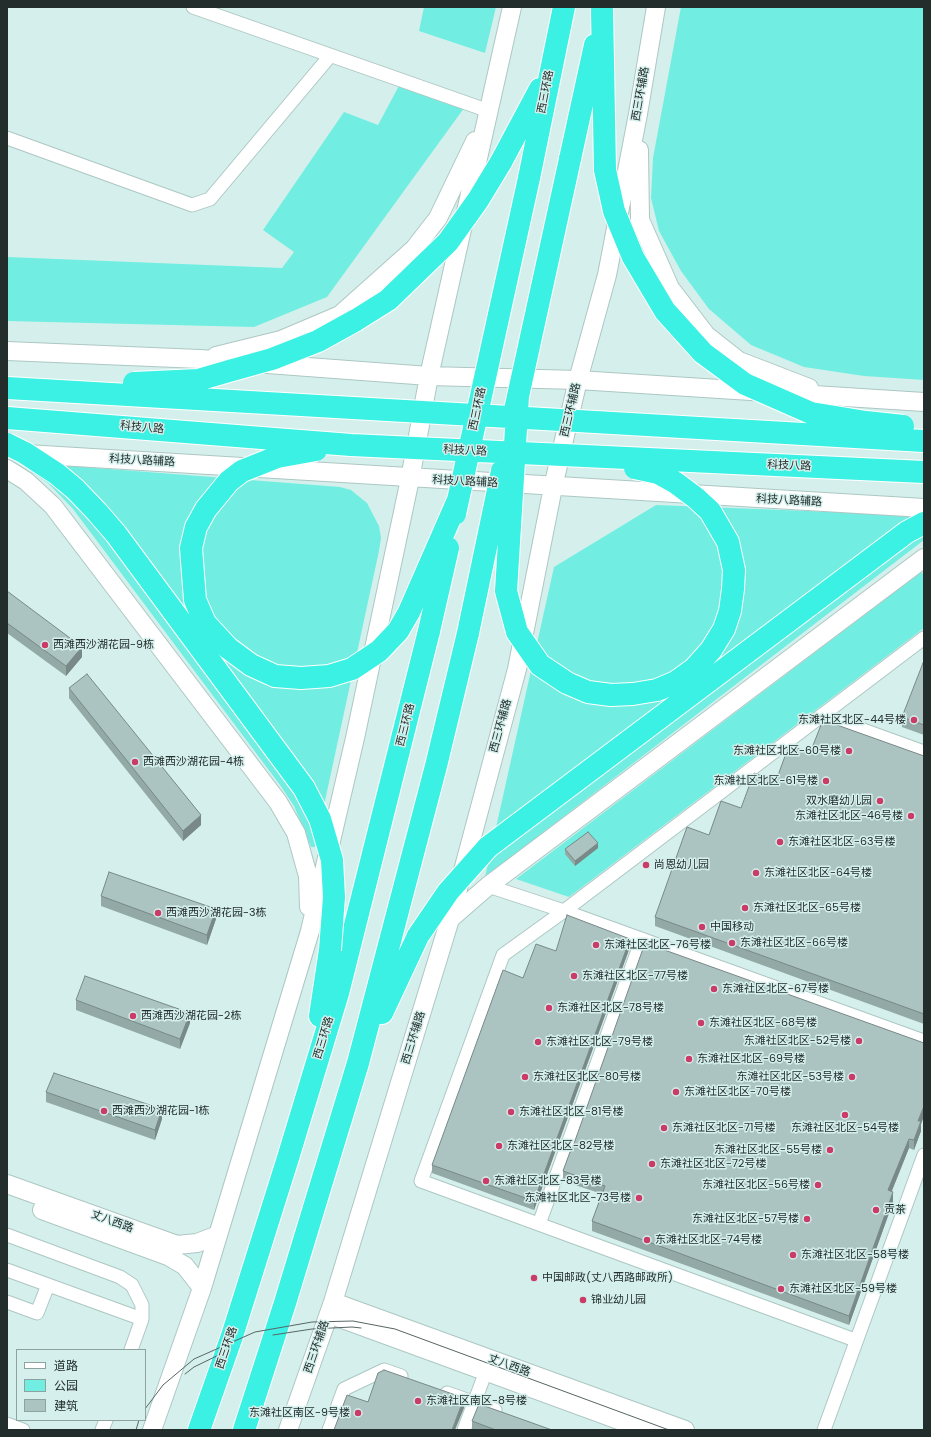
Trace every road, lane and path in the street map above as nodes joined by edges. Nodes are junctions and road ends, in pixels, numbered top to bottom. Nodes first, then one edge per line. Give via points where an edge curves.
1 (193, 7) edge
2 (512, 7) edge
3 (564, 7) edge
4 (656, 7) edge
5 (603, 8) edge
6 (330, 56) junction
7 (551, 68) junction
8 (489, 111) junction
9 (638, 114) junction
10 (7, 138) edge
11 (7, 351) edge
12 (200, 359) junction
13 (429, 376) junction
14 (578, 380) junction
15 (7, 382) edge
16 (7, 388) edge
17 (825, 394) junction
18 (518, 396) junction
19 (924, 402) edge
20 (7, 418) edge
21 (924, 428) edge
22 (924, 441) edge
23 (7, 444) edge
24 (351, 445) junction
25 (7, 453) edge
26 (582, 457) junction
27 (7, 469) edge
28 (924, 472) edge
29 (410, 479) junction
30 (553, 487) junction
31 (458, 500) junction
32 (924, 508) edge
33 (924, 522) edge
34 (924, 558) edge
35 (924, 638) edge
36 (822, 715) junction
37 (924, 752) edge
38 (488, 886) junction
39 (564, 911) junction
40 (450, 919) junction
41 (310, 931) junction
42 (642, 939) junction
43 (924, 1041) edge
44 (358, 1063) junction
45 (308, 1091) junction
46 (924, 1155) edge
47 (7, 1184) edge
48 (7, 1197) edge
49 (540, 1224) junction
50 (7, 1235) edge
51 (218, 1235) junction
52 (7, 1270) edge
53 (48, 1285) junction
54 (202, 1288) junction
55 (7, 1302) edge
56 (331, 1308) junction
57 (142, 1319) junction
58 (856, 1340) junction
59 (131, 1349) edge
60 (486, 1371) junction
61 (412, 1380) edge
62 (432, 1388) edge
63 (474, 1403) junction
64 (504, 1414) edge
65 (7, 1424) edge
66 (23, 1430) edge
67 (152, 1430) edge
68 (199, 1430) edge
69 (244, 1430) edge
70 (288, 1430) edge
71 (329, 1430) edge
72 (464, 1430) edge
73 (646, 1430) edge
74 (685, 1430) edge
75 (824, 1430) edge

1 - 6 street
2 - 8 main road
3 - 7 highway, 西三环路
4 - 9 main road, 西三环辅路
5 - 18 highway, bridge
5 - 21 highway, bridge via 605,170 614,211 633,257 665,311 703,353 746,384 811,413
6 - 8 street
6 - 10 street via 210,199 192,205
7 - 15 highway, bridge via 501,162 452,236 426,265 388,300 356,320 318,341 272,359 198,380 164,383
7 - 31 highway, 西三环路, bridge
8 - 12 main road via 438,218 414,249 340,315 281,340
8 - 13 main road
9 - 14 main road, 西三环辅路 via 607,275
9 - 17 main road via 640,220 670,288 706,335 739,361
11 - 12 main road
12 - 13 main road
13 - 14 main road
13 - 29 main road
14 - 17 main road
14 - 30 main road, 西三环辅路
16 - 22 highway, bridge
17 - 19 main road
18 - 26 highway, bridge via 506,591 517,632 540,665 567,683 588,692 611,696 656,690 676,682 694,669 711,650 724,628 730,610 734,570 728,542 710,511 676,483 658,473
18 - 44 highway, bridge via 468,633
20 - 24 highway, 科技八路, bridge
23 - 45 highway, bridge via 25,452 57,474 75,489 116,534 304,788 320,819 332,860 334,897 330,950
24 - 26 highway, 科技八路, bridge
24 - 31 highway, bridge via 277,457 242,471 217,494 196,527 191,548 195,600 205,623 228,648 251,664 275,676 329,676 352,669 379,651 398,631 409,612
25 - 29 main road, 科技八路辅路
26 - 28 highway, 科技八路, bridge
27 - 41 main road via 26,481 54,506 278,802 296,834 308,876
29 - 30 main road, 科技八路辅路
29 - 41 main road via 355,738
30 - 32 main road, 科技八路辅路
30 - 40 main road, 西三环辅路 via 517,669
31 - 45 highway, 西三环路, bridge via 429,631 338,993
33 - 44 highway, bridge via 907,532 488,847 448,892 418,936
34 - 38 main road
35 - 36 street
36 - 37 street
36 - 39 street
38 - 39 street
38 - 40 main road
39 - 42 street
39 - 49 street via 503,955 421,1181
40 - 56 main road, 西三环辅路
41 - 51 main road
42 - 43 street
42 - 49 street
44 - 69 highway
45 - 68 highway, 西三环路 via 234,1329
46 - 58 street
47 - 51 main road, 丈八西路 via 177,1245 197,1243
48 - 54 main road, 丈八西路 via 168,1256 185,1266
49 - 58 street
50 - 57 street via 120,1277 132,1284 142,1306
51 - 54 main road
52 - 53 street
53 - 55 street via 38,1313
53 - 57 street
54 - 67 main road
56 - 60 main road, 丈八西路
56 - 70 main road, 西三环辅路
56 - 74 main road, 丈八西路
57 - 59 street
58 - 75 street
60 - 63 street
60 - 73 main road, 丈八西路
61 - 71 street via 384,1370 344,1389
62 - 63 street
63 - 64 street
63 - 72 street
65 - 66 street

